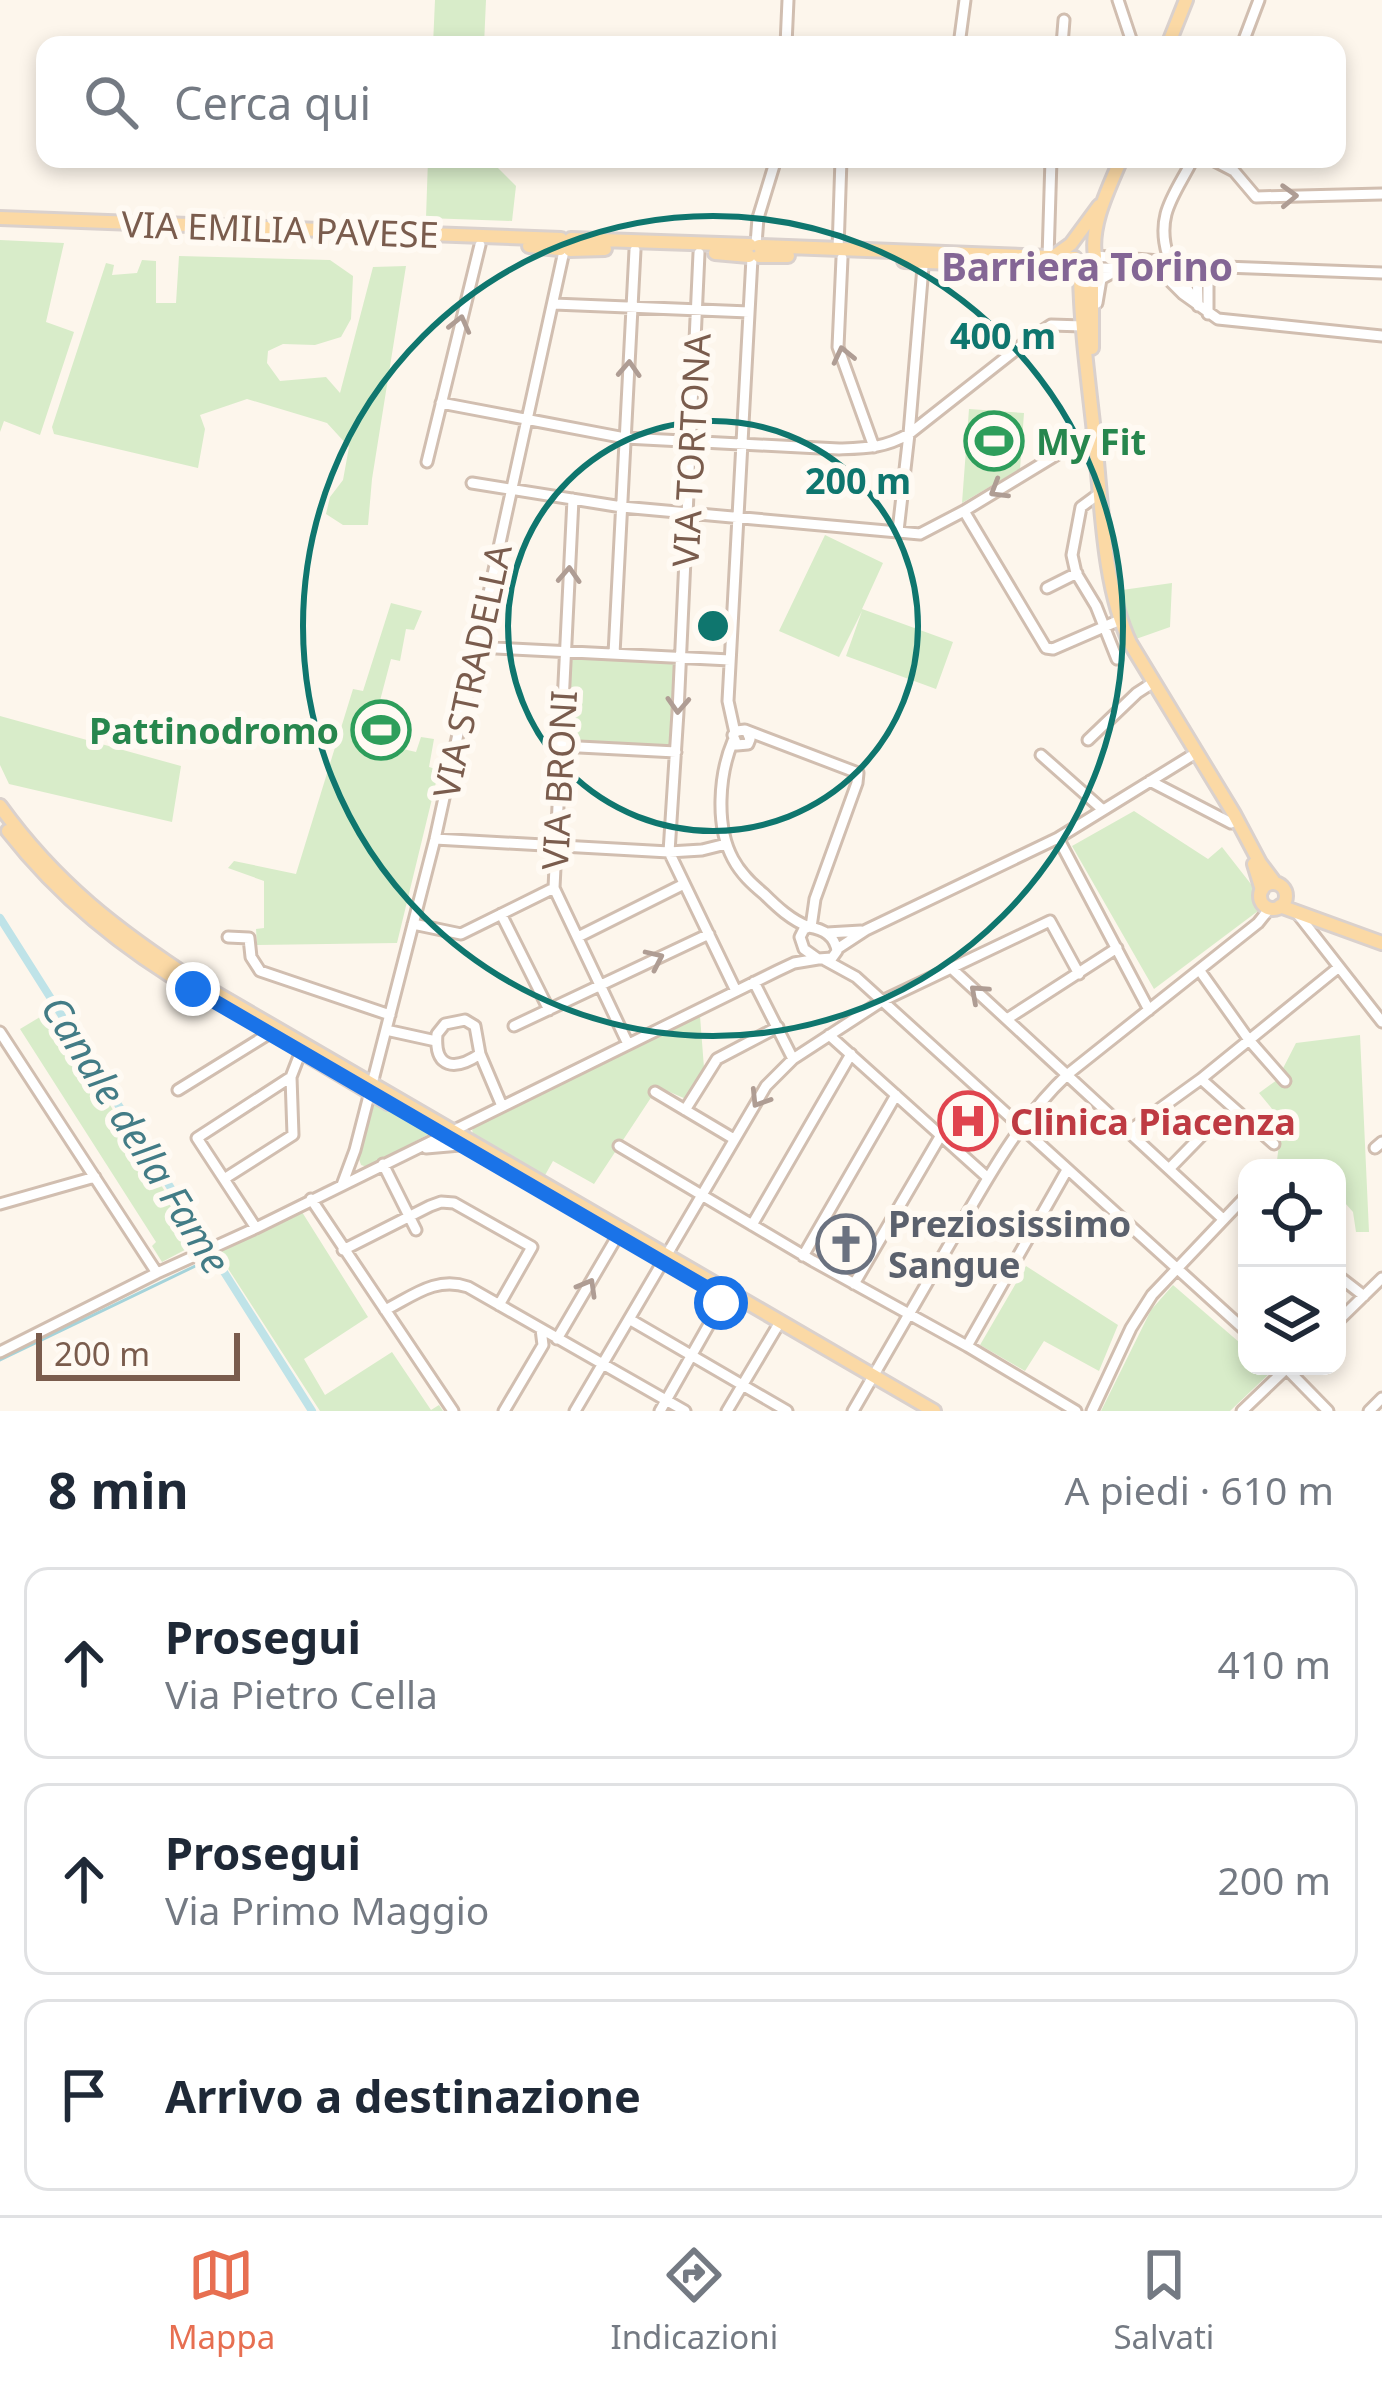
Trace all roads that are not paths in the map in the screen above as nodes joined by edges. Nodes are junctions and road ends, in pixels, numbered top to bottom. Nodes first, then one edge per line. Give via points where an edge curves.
1 (788, 0) edge
2 (965, 0) edge
3 (1118, 0) edge
4 (1186, 0) edge
5 (1259, 0) edge
6 (1064, 20) dead end
7 (786, 36) edge
8 (960, 36) edge
9 (1063, 36) edge
10 (1130, 36) edge
11 (1172, 36) edge
12 (1245, 36) edge
13 (773, 168) edge
14 (841, 168) edge
15 (1051, 168) edge
16 (1117, 168) edge
17 (1188, 168) edge
18 (1228, 168) edge
19 (1382, 194) edge
20 (1105, 198) junction
21 (1095, 213) junction
22 (0, 223) edge
23 (480, 245) junction
24 (565, 246) junction
25 (635, 250) junction
26 (754, 251) junction
27 (699, 253) junction
28 (840, 254) junction
29 (923, 258) junction
30 (1047, 261) junction
31 (1084, 265) junction
32 (1169, 267) junction
33 (1203, 267) junction
34 (1119, 268) junction
35 (1382, 273) edge
36 (1080, 291) junction
37 (554, 304) junction
38 (632, 307) junction
39 (1203, 310) junction
40 (698, 311) junction
41 (749, 312) junction
42 (1083, 326) junction
43 (1382, 336) edge
44 (1092, 344) junction
45 (1090, 385) junction
46 (441, 403) junction
47 (528, 419) junction
48 (1094, 432) junction
49 (909, 434) junction
50 (625, 438) junction
51 (691, 440) junction
52 (743, 443) junction
53 (874, 447) junction
54 (427, 462) dead end
55 (472, 483) dead end
56 (512, 489) junction
57 (1100, 493) junction
58 (573, 499) junction
59 (622, 507) junction
60 (964, 511) junction
61 (688, 512) junction
62 (739, 517) junction
63 (898, 531) junction
64 (1077, 573) junction
65 (1046, 588) dead end
66 (1115, 599) junction
67 (1096, 606) junction
68 (1114, 622) junction
69 (476, 647) junction
70 (565, 652) junction
71 (614, 654) junction
72 (680, 657) junction
73 (730, 659) junction
74 (1117, 659) dead end
75 (1151, 683) junction
76 (742, 737) junction
77 (1088, 740) dead end
78 (560, 746) junction
79 (676, 752) junction
80 (1041, 755) dead end
81 (1191, 756) junction
82 (1150, 781) junction
83 (0, 806) edge
84 (1103, 810) junction
85 (1232, 819) junction
86 (0, 820) edge
87 (1058, 838) junction
88 (435, 839) junction
89 (726, 844) junction
90 (555, 846) junction
91 (669, 852) junction
92 (684, 884) junction
93 (554, 888) junction
94 (1274, 896) junction
95 (783, 911) junction
96 (1296, 913) junction
97 (501, 914) junction
98 (413, 923) junction
99 (1330, 925) junction
100 (817, 930) junction
101 (866, 930) junction
102 (709, 934) junction
103 (228, 937) dead end
104 (578, 937) junction
105 (801, 943) junction
106 (1382, 943) edge
107 (1117, 948) junction
108 (837, 950) junction
109 (821, 959) junction
110 (794, 963) junction
111 (1339, 967) junction
112 (950, 968) junction
113 (1200, 971) junction
114 (1079, 974) junction
115 (856, 977) junction
116 (754, 982) junction
117 (600, 985) junction
118 (736, 991) junction
119 (882, 1001) junction
120 (549, 1010) junction
121 (1149, 1010) junction
122 (390, 1015) junction
123 (1007, 1019) junction
124 (1382, 1022) edge
125 (514, 1026) dead end
126 (778, 1027) junction
127 (386, 1030) junction
128 (0, 1032) edge
129 (269, 1033) junction
130 (829, 1036) junction
131 (1249, 1040) junction
132 (436, 1041) junction
133 (628, 1044) junction
134 (301, 1051) junction
135 (480, 1054) junction
136 (851, 1054) junction
137 (793, 1059) junction
138 (1068, 1074) junction
139 (291, 1077) junction
140 (1201, 1079) junction
141 (1285, 1081) dead end
142 (371, 1088) junction
143 (178, 1090) dead end
144 (655, 1092) dead end
145 (896, 1095) junction
146 (502, 1106) junction
147 (685, 1110) junction
148 (472, 1121) junction
149 (1020, 1126) junction
150 (1210, 1128) dead end
151 (1129, 1131) junction
152 (447, 1133) junction
153 (941, 1135) junction
154 (734, 1139) junction
155 (466, 1144) junction
156 (1274, 1144) dead end
157 (619, 1146) dead end
158 (355, 1150) junction
159 (409, 1151) junction
160 (382, 1164) junction
161 (1169, 1168) junction
162 (1067, 1170) junction
163 (364, 1173) junction
164 (95, 1177) junction
165 (988, 1178) junction
166 (224, 1179) junction
167 (342, 1185) junction
168 (701, 1195) junction
169 (311, 1199) junction
170 (0, 1204) edge
171 (1238, 1204) edge
172 (409, 1216) junction
173 (1223, 1219) junction
174 (752, 1225) junction
175 (256, 1228) junction
176 (416, 1230) dead end
177 (618, 1235) junction
178 (343, 1250) junction
179 (803, 1256) junction
180 (664, 1258) junction
181 (1177, 1267) junction
182 (157, 1273) junction
183 (1382, 1278) edge
184 (1346, 1282) edge
185 (854, 1285) junction
186 (726, 1294) junction
187 (1364, 1296) junction
188 (499, 1305) junction
189 (385, 1310) junction
190 (1346, 1313) edge
191 (909, 1315) junction
192 (629, 1319) junction
193 (778, 1324) junction
194 (1238, 1324) edge
195 (541, 1329) junction
196 (557, 1339) junction
197 (967, 1346) junction
198 (0, 1352) edge
199 (692, 1357) junction
200 (602, 1365) junction
201 (1279, 1375) edge
202 (1294, 1375) edge
203 (872, 1379) junction
204 (742, 1385) junction
205 (1382, 1398) edge
206 (663, 1406) edge
207 (916, 1408) edge
208 (453, 1411) edge
209 (504, 1411) edge
210 (575, 1411) edge
211 (685, 1411) edge
212 (727, 1411) edge
213 (787, 1411) edge
214 (853, 1411) edge
215 (934, 1411) edge
216 (1076, 1411) edge
217 (1092, 1411) edge
218 (1242, 1411) edge
219 (1328, 1411) edge
220 (1369, 1411) edge

1 - 7 street
2 - 8 street
3 - 10 street
4 - 11 main road
5 - 12 street
6 - 9 street
13 - 26 street
14 - 28 street
15 - 30 street
16 - 20 main road
17 - 32 street via 1162,231
18 -> 19 street via 1256,197
20 - 21 main road
20 - 31 main road
21 - 30 main road
21 - 31 main road
22 - 23 main road, VIA EMILIA PAVESE
22 - 24 main road, VIA EMILIA PAVESE
23 - 24 main road, VIA EMILIA PAVESE
46 -> 23 street
24 - 25 main road, VIA EMILIA PAVESE
24 - 26 main road, VIA EMILIA PAVESE
24 - 37 street, VIA STRADELLA
25 - 27 main road, VIA EMILIA PAVESE
25 - 38 street
26 - 27 main road, VIA EMILIA PAVESE
26 - 28 main road, VIA EMILIA PAVESE
26 - 41 street
27 - 40 street, VIA TORTONA
28 - 29 main road, VIA EMILIA PAVESE
53 -> 28 street via 838,347
29 - 30 main road, VIA EMILIA PAVESE
29 - 49 street
30 - 31 main road, VIA EMILIA PAVESE
30 - 36 main road
31 - 32 street
31 - 34 street
31 - 36 main road
31 - 44 main road
32 - 33 street
32 - 34 street
32 - 39 street
33 - 35 street
33 - 39 street
34 - 44 street via 1100,282
36 - 42 main road
37 - 38 street
37 - 47 street, VIA STRADELLA
38 - 40 street
50 -> 38 street
39 - 43 street via 1227,322
40 - 41 street
40 - 51 street, VIA TORTONA
41 - 52 street
42 - 45 main road
42 - 49 street via 1052,326 1027,341
44 - 45 main road
45 - 48 main road
46 - 47 street
46 - 54 street
47 - 50 street
47 - 56 street, VIA STRADELLA
48 - 57 main road
48 -> 60 street
49 - 53 street
49 - 63 street
50 - 51 street
50 - 59 street
51 - 52 street
51 - 61 street, VIA TORTONA
52 - 53 street
52 - 62 street
55 - 56 street
56 - 58 street
56 - 69 street, VIA STRADELLA
57 - 64 street via 1081,506 1072,555
57 - 66 main road
58 - 59 street
70 -> 58 street, VIA BRONI
59 - 61 street
59 - 71 street
60 - 63 street via 920,534
60 - 68 street via 1046,648
61 - 62 street
61 - 72 street, VIA TORTONA
62 - 63 street
62 - 73 street
64 - 65 street
64 - 67 street
66 - 67 street
66 - 68 main road
67 - 68 street
68 - 74 street
68 - 75 main road
69 - 70 street
69 - 88 street, VIA STRADELLA
70 - 71 street
70 - 78 street, VIA BRONI
71 - 72 street
72 - 73 street
72 -> 79 street, VIA TORTONA
73 - 76 street via 728,701
75 - 77 street
75 - 81 main road
75 - 85 main road
76 - 89 street via 724,765
76 - 100 street via 858,773 814,898
78 - 79 street
78 - 90 street, VIA BRONI
79 - 91 street, VIA TORTONA
80 - 84 street
81 - 82 street
81 - 85 main road
82 - 84 street
82 - 85 street
83 - 142 main road via 39,856 130,939
84 - 87 street
85 - 94 main road
86 - 129 main road via 76,907 124,946
87 - 101 street
87 - 107 street
88 - 90 street
88 - 98 street, VIA STRADELLA
89 - 91 street
89 - 95 street via 744,876
90 - 91 street
90 - 93 street, VIA BRONI
91 - 92 street, VIA TORTONA
92 - 102 street, VIA TORTONA
92 - 104 street
93 - 97 street
93 - 104 street, VIA BRONI
94 - 96 main road
94 - 99 main road
94 - 113 street via 1258,923
95 - 100 street
95 - 105 street
96 - 99 main road
96 - 111 street
97 - 98 street via 461,934
97 - 120 street
98 - 122 street, VIA STRADELLA
99 - 106 main road
100 - 101 street
100 - 105 street via 802,932
100 - 108 street
101 - 108 street
117 -> 102 street
102 - 118 street, VIA TORTONA
103 - 122 street via 248,938 260,971
104 - 117 street, VIA BRONI
105 - 109 street
105 - 110 street
107 - 114 street
107 - 121 street
108 - 109 street
108 - 115 street
109 - 110 street
109 - 115 street
110 - 116 street
111 - 124 street
111 - 131 street
112 - 114 street via 1050,921
112 - 119 street
123 -> 112 street
113 - 121 street
113 - 131 street
114 - 123 street
115 - 119 street
116 - 118 street
116 - 126 street
117 - 120 street
117 - 133 street, VIA BRONI
118 - 133 street
119 - 130 street
119 - 149 street
120 - 125 street
121 - 138 street
122 - 127 street, VIA STRADELLA
123 - 138 street
126 - 137 street
126 - 147 street via 717,1059
127 - 132 street
127 - 142 street, VIA STRADELLA
128 - 164 street
129 - 134 main road
129 - 143 street
130 - 136 street
130 - 137 street
131 - 140 street
131 - 141 street
132 - 135 street via 449,1065
132 - 135 street via 445,1024 465,1020 475,1026
133 - 146 street
134 - 139 street
134 - 142 main road
135 - 146 street
136 - 145 street
136 - 174 street
137 -> 154 street
138 - 149 street
138 - 151 street
139 - 166 street via 292,1135
139 - 166 street via 197,1138
140 - 151 street
140 - 156 street
142 - 152 main road
142 - 158 street, VIA STRADELLA
144 - 147 street
145 - 153 street
145 - 179 street
146 - 148 street
147 - 154 street
148 - 152 street
148 - 155 street
149 - 162 street
149 - 165 street
150 - 161 street
151 - 161 street
152 - 155 main road
152 - 159 street
153 - 165 street
153 - 185 street
154 - 168 street
155 - 159 street
155 - 177 main road
155 - 180 main road
157 - 168 street
158 - 163 street
158 - 167 street, VIA STRADELLA
159 - 160 street
160 - 163 street
160 - 172 street
161 - 173 street
162 - 181 street
162 - 197 street
163 - 167 street
164 - 170 street
164 - 182 street
165 - 191 street
166 - 175 street
167 - 169 street
168 - 174 street
168 - 180 street
169 - 175 street
169 - 178 street
171 - 173 street
172 - 176 street
172 - 178 street
172 - 188 street via 454,1203 529,1244
173 - 181 street
174 - 179 street
175 - 182 street
177 - 180 main road
196 -> 177 street
178 - 189 street
179 - 185 street
180 - 186 main road
180 - 192 street
181 - 194 street
181 - 217 street via 1131,1328
182 - 198 street
183 - 187 street
184 - 187 street
185 - 191 street
186 - 193 main road
186 - 199 street
187 - 190 street
188 - 189 street via 451,1281
188 - 195 street
189 - 208 street
191 - 197 street
191 - 203 street
192 - 199 street
192 - 200 street
193 - 203 main road
193 - 204 street
195 - 196 street
195 - 209 street via 543,1346
196 - 200 street
197 - 216 street
199 - 204 street
199 - 206 street
200 - 206 street
200 - 210 street
201 - 218 street
202 - 219 street
203 - 207 main road
203 - 214 street
204 - 212 street
204 - 213 street
205 - 220 street
206 - 211 street
207 - 215 main road

